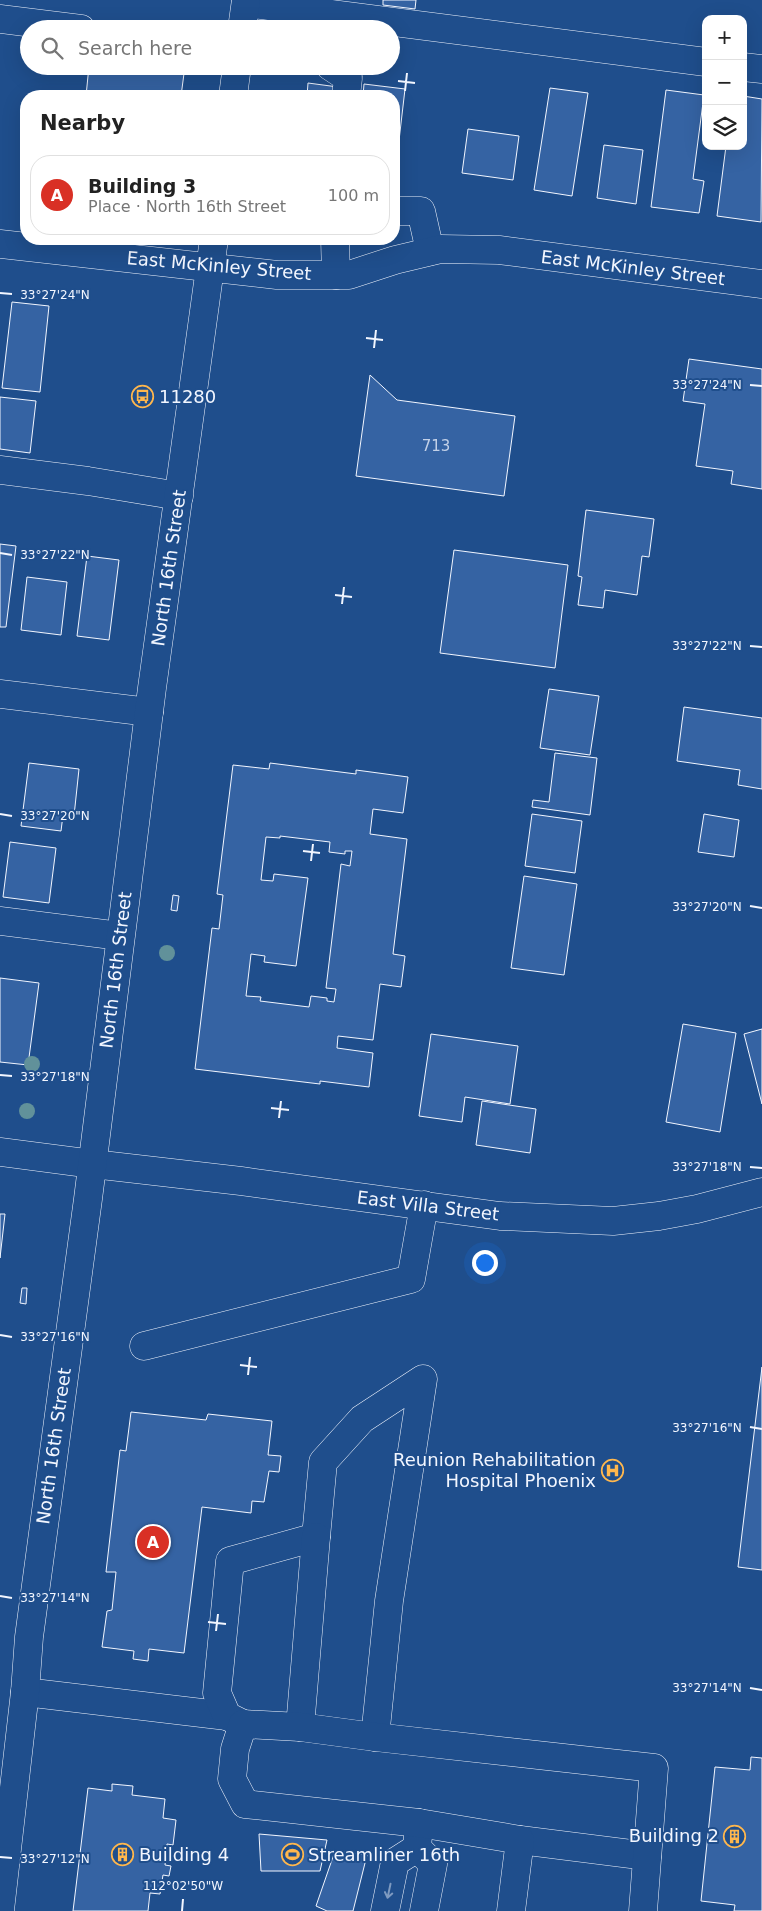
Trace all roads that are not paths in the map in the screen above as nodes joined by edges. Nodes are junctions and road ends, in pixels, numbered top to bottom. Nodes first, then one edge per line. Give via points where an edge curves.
1 (245, 11) edge
2 (0, 19) edge
3 (326, 20) edge
4 (20, 21) edge
5 (400, 28) edge
6 (702, 62) edge
7 (747, 67) edge
8 (762, 69) edge
9 (236, 75) edge
10 (344, 75) edge
11 (234, 90) edge
12 (347, 90) edge
13 (400, 210) edge
14 (0, 244) edge
15 (213, 245) edge
16 (335, 245) edge
17 (430, 251) junction
18 (210, 268) junction
19 (336, 275) junction
20 (762, 284) edge
21 (0, 470) edge
22 (179, 496) junction
23 (0, 694) edge
24 (149, 712) junction
25 (0, 921) edge
26 (120, 936) junction
27 (0, 1152) edge
28 (92, 1164) junction
29 (762, 1192) edge
30 (424, 1205) junction
31 (144, 1346) dead end
32 (316, 1537) junction
33 (25, 1692) junction
34 (235, 1720) junction
35 (300, 1727) junction
36 (375, 1737) junction
37 (418, 1836) junction
38 (520, 1840) junction
39 (647, 1856) junction
40 (0, 1910) edge
41 (385, 1911) edge
42 (424, 1911) edge
43 (511, 1911) edge
44 (643, 1911) edge

1 - 3 main road
2 - 4 main road
5 - 6 main road
7 - 8 main road
9 - 11 main road
10 - 12 main road via 348,78
13 - 17 main road via 421,211
14 - 18 main road, East McKinley Street
15 - 18 main road, North 16th Street
16 - 19 main road
17 - 19 main road, East McKinley Street via 349,275
17 - 20 main road, East McKinley Street via 499,250
18 - 19 main road, East McKinley Street via 277,275
18 - 22 main road, North 16th Street
21 - 22 main road
22 - 24 main road, North 16th Street
23 - 24 main road
24 - 26 main road, North 16th Street
25 - 26 main road
26 - 28 main road, North 16th Street
27 - 28 main road, East Villa Street
28 - 30 main road, East Villa Street
28 - 33 main road, North 16th Street via 29,1637
29 - 30 main road, East Villa Street via 659,1216 613,1221 500,1216
30 - 31 main road via 411,1279
32 - 34 main road via 230,1560 217,1693
32 - 35 main road
32 - 36 main road via 324,1462 362,1419 423,1379 389,1601
33 - 34 main road
33 - 40 main road, North 16th Street
34 - 35 main road
34 - 37 main road via 232,1779 245,1804
35 - 36 main road
36 - 39 main road via 654,1768
37 - 38 main road
37 -> 41 main road via 395,1862
37 - 42 main road via 432,1864
38 - 39 main road
38 - 43 main road
39 - 44 main road

